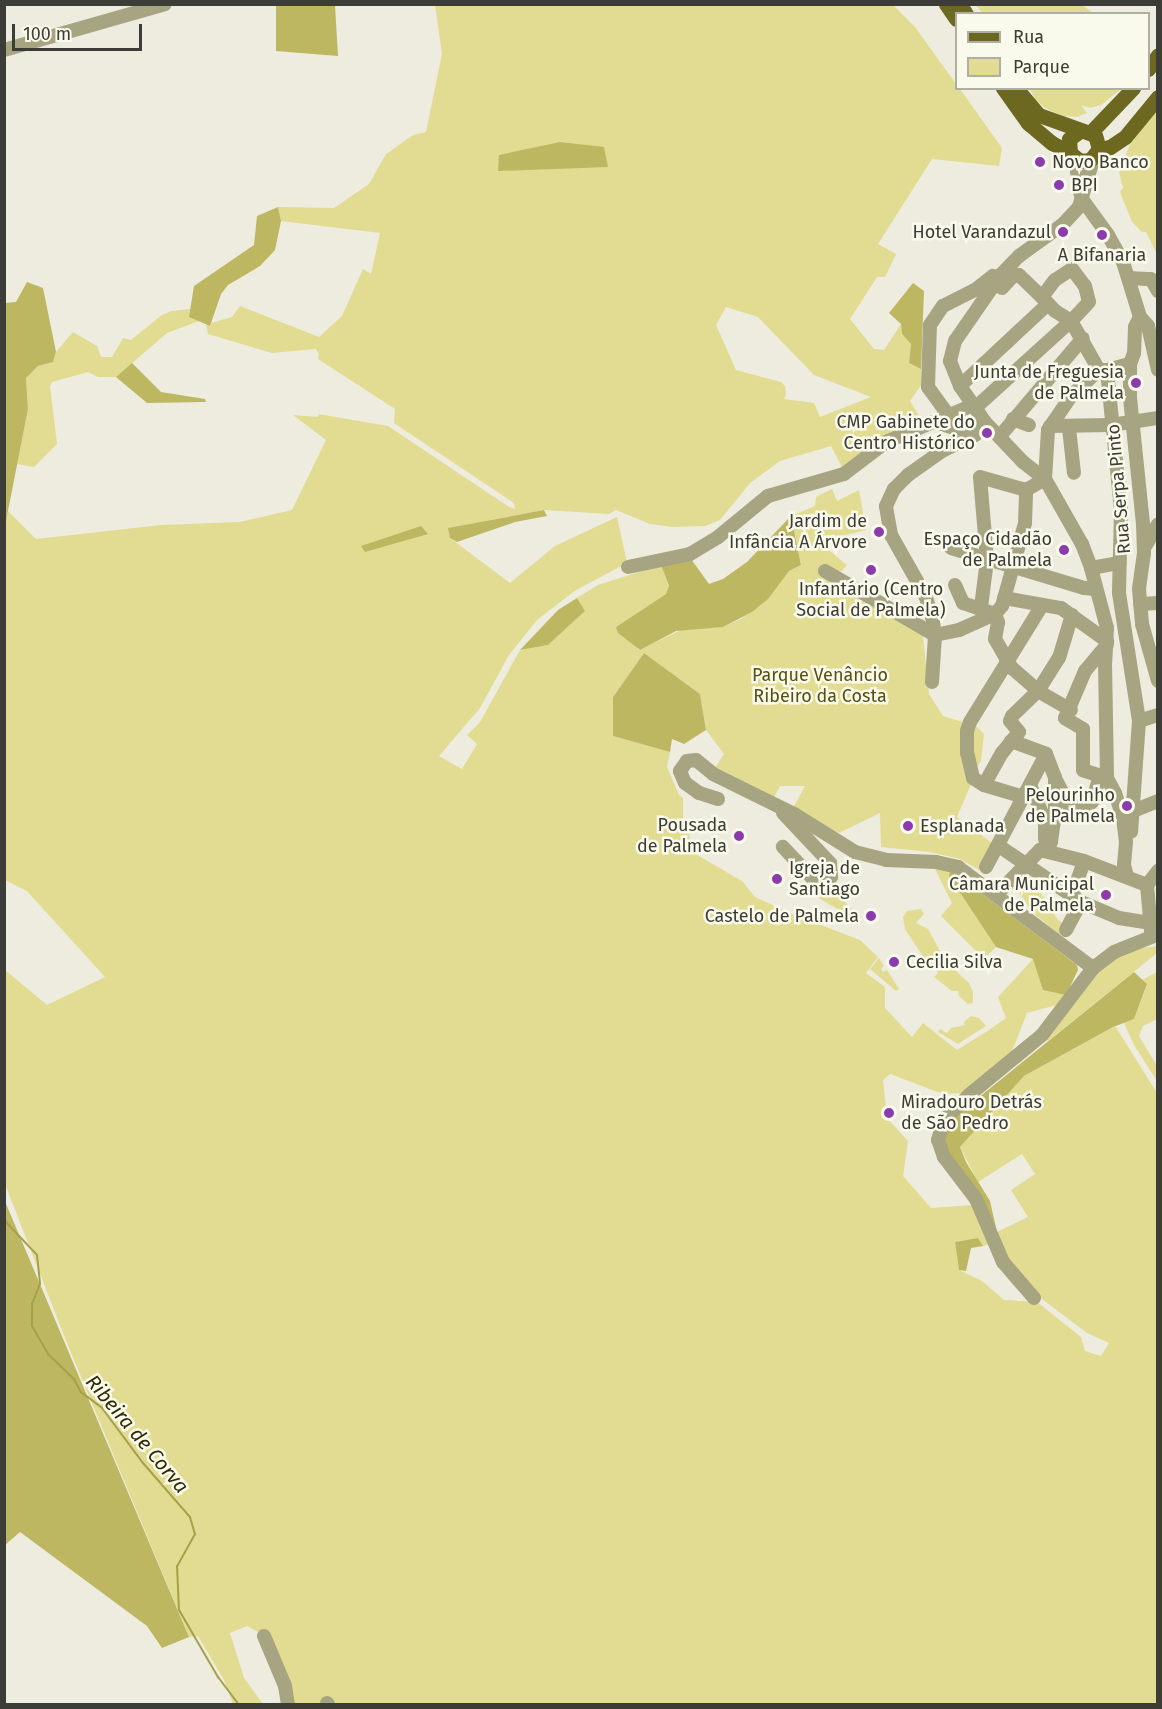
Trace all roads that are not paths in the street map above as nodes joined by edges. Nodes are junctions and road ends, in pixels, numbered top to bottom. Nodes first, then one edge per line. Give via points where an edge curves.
1 (165, 4) edge
2 (946, 4) edge
3 (955, 16) edge
4 (4, 50) edge
5 (1004, 90) edge
6 (1018, 90) edge
7 (1131, 90) edge
8 (1158, 97) edge
9 (1086, 131) junction
10 (1097, 153) junction
11 (1072, 156) junction
12 (1082, 199) junction
13 (1012, 263) junction
14 (1129, 278) junction
15 (1154, 285) edge
16 (1045, 300) junction
17 (1140, 318) junction
18 (968, 321) junction
19 (1071, 321) junction
20 (1083, 339) junction
21 (1130, 364) junction
22 (1103, 370) junction
23 (1158, 370) edge
24 (960, 386) junction
25 (974, 407) junction
26 (1158, 418) edge
27 (943, 419) junction
28 (1013, 419) junction
29 (985, 422) junction
30 (1132, 423) junction
31 (1029, 425) dead end
32 (1111, 425) junction
33 (1050, 426) junction
34 (1069, 428) junction
35 (975, 435) junction
36 (999, 436) junction
37 (1074, 473) dead end
38 (1045, 479) junction
39 (1026, 490) junction
40 (1158, 524) edge
41 (951, 548) dead end
42 (1130, 556) junction
43 (987, 560) junction
44 (1014, 566) junction
45 (628, 567) dead end
46 (1091, 568) junction
47 (825, 571) dead end
48 (955, 585) dead end
49 (1095, 589) junction
50 (1004, 598) junction
51 (1158, 603) edge
52 (1140, 604) junction
53 (981, 607) junction
54 (1041, 607) junction
55 (995, 614) junction
56 (1072, 615) junction
57 (935, 635) junction
58 (1107, 643) junction
59 (1006, 661) junction
60 (1158, 681) edge
61 (932, 682) dead end
62 (1038, 691) junction
63 (1068, 714) junction
64 (1158, 715) edge
65 (1139, 721) junction
66 (1011, 741) junction
67 (1046, 754) junction
68 (1055, 778) junction
69 (1106, 779) junction
70 (984, 785) junction
71 (1027, 791) junction
72 (718, 799) dead end
73 (1158, 801) edge
74 (774, 805) junction
75 (1133, 811) junction
76 (999, 846) junction
77 (783, 847) dead end
78 (1041, 850) junction
79 (1124, 857) junction
80 (1084, 861) junction
81 (1025, 863) junction
82 (986, 867) dead end
83 (1158, 872) edge
84 (1127, 876) junction
85 (1147, 885) junction
86 (1004, 888) dead end
87 (1077, 899) junction
88 (1066, 930) dead end
89 (1154, 933) edge
90 (1093, 968) junction
91 (1034, 1298) dead end
92 (264, 1636) dead end
93 (288, 1704) edge

1 - 4 street
2 - 3 main road
5 - 11 main road via 1028,123
6 - 9 main road via 1039,115
7 - 9 main road
8 - 10 main road via 1125,137
9 - 10 main road via 1098,140
9 - 11 main road via 1069,139
10 - 11 main road via 1085,161
10 - 12 street
11 - 12 street
12 - 13 street via 1072,216
12 - 14 street via 1108,235
13 - 18 street
13 - 27 street via 975,290 943,306 930,325 928,387
14 - 15 street
14 - 17 street
16 - 18 street via 1025,278 1015,275
16 - 19 street
16 - 19 street via 1055,280 1072,269 1085,286 1089,302
16 - 24 street
17 - 21 street, Rua Serpa Pinto
17 - 23 street via 1148,326
18 - 24 street via 951,350 952,372
19 - 20 street
19 - 25 street
20 - 22 street
20 - 28 street
21 - 22 street
21 - 30 street, Rua Serpa Pinto
22 - 32 street
22 - 33 street via 1071,396
24 - 25 street
25 - 27 street
25 - 29 street
26 - 30 street
27 - 35 street
27 - 45 street via 886,442 844,474 768,496 718,537 690,554
28 - 31 street
28 - 36 street
29 - 35 street
29 - 36 street
30 - 32 street
30 - 42 street, Rua Serpa Pinto via 1138,465
32 - 34 street
32 - 42 street
33 - 34 street
33 - 38 street
34 - 37 street
35 - 57 street via 942,451 908,475 894,489 886,506 891,535 926,597
36 - 38 street
38 - 39 street
38 - 46 street via 1079,538
39 - 43 street via 980,477
39 - 44 street via 1025,523
40 - 42 street
41 - 43 street
42 - 46 street
42 - 52 street, Rua Serpa Pinto
42 - 65 street via 1119,593
43 - 44 street
43 - 53 street
44 - 49 street
44 - 50 street
46 - 49 street
47 - 57 street
48 - 53 street via 963,603
49 - 58 street via 1104,612
50 - 54 street
50 - 55 street
51 - 52 street
52 - 60 street, Rua Serpa Pinto
53 - 55 street
54 - 56 street via 1052,606
54 - 59 street
55 - 57 street via 959,630
55 - 59 street via 995,639
56 - 58 street
56 - 62 street via 1059,658
57 - 61 street
58 - 63 street via 1085,671
58 - 69 street
59 - 62 street
59 - 70 street via 967,731 970,772
62 - 63 street
62 - 66 street via 1012,716 1010,721 1019,732
63 - 69 street via 1083,729 1083,770
64 - 65 street
65 - 75 street
66 - 67 street
66 - 70 street
67 - 68 street
67 - 71 street
68 - 69 street via 1068,804 1078,807 1092,802
68 - 78 street via 1051,842
69 - 79 street via 1123,818
70 - 71 street
71 - 76 street
71 - 78 street via 1046,829
72 - 74 street via 699,794 685,783 680,771 687,761 696,760 713,774
73 - 75 street
74 - 77 street via 830,863 831,877 824,882 815,881
74 - 90 street via 869,858 958,867
75 - 79 street
76 - 81 street
76 - 82 street
78 - 80 street
78 - 81 street
79 - 84 street
80 - 84 street
80 - 87 street
81 - 86 street
81 - 87 street
83 - 85 street
84 - 85 street
85 - 89 street
87 - 88 street
87 - 89 street
89 - 90 street via 1114,952
90 - 91 street via 1042,1035 950,1112 939,1144 948,1164 976,1199 1003,1262
92 - 93 street via 285,1686

